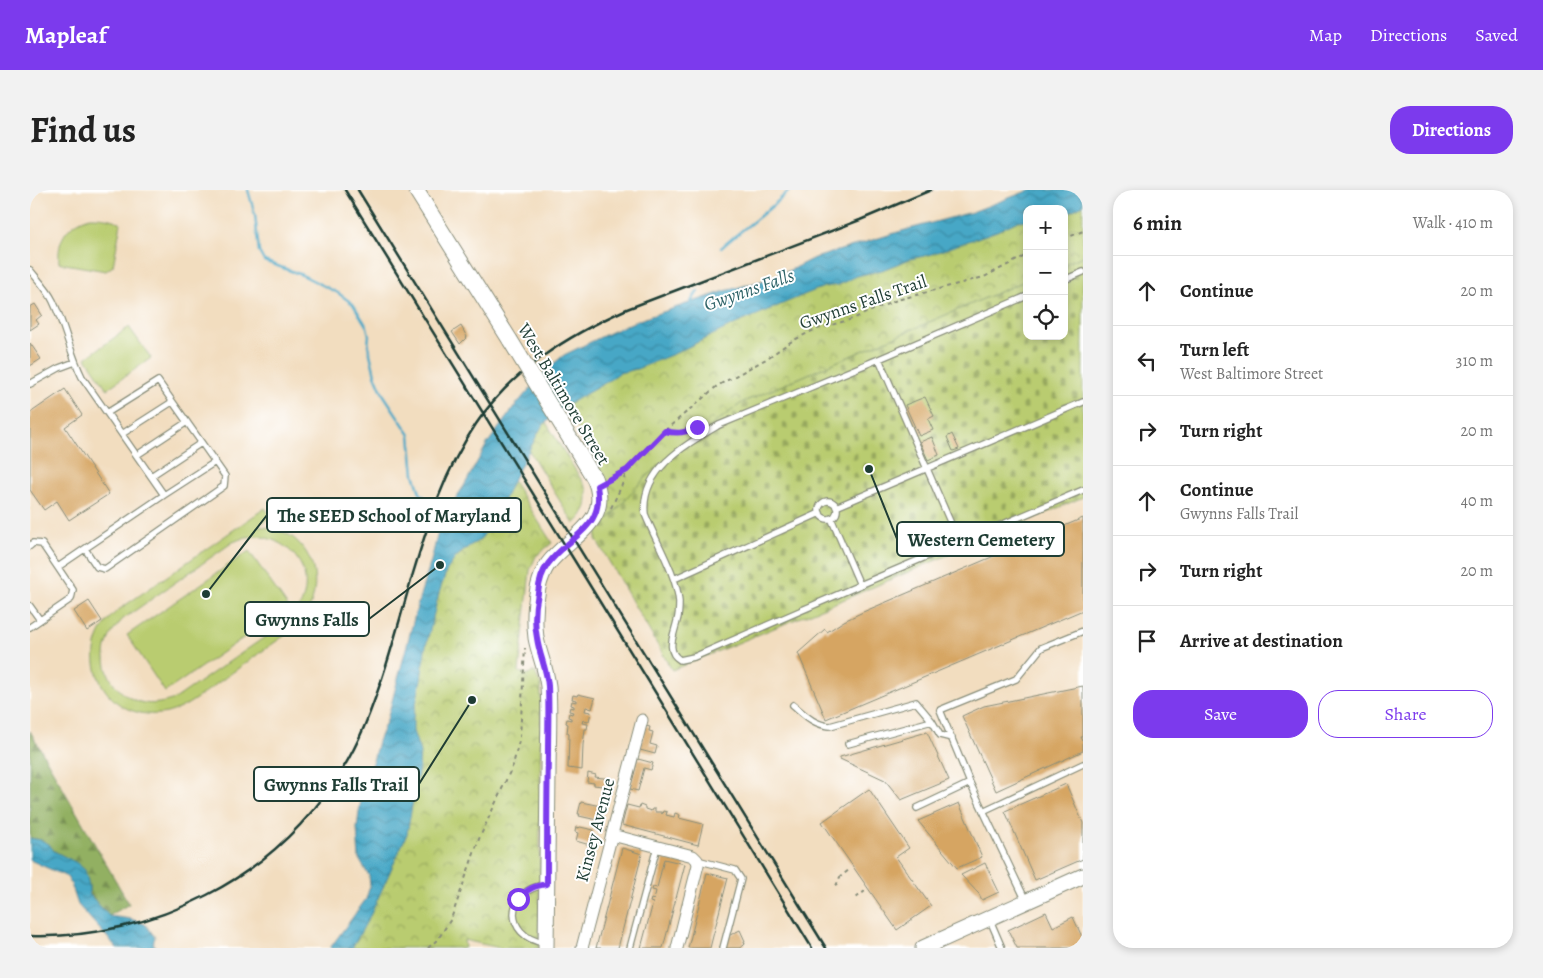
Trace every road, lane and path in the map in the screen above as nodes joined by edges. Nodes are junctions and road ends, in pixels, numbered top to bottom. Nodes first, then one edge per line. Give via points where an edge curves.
1 (416, 190) edge
2 (1083, 231) edge
3 (1068, 237) edge
4 (1023, 257) edge
5 (30, 270) edge
6 (1083, 272) edge
7 (1068, 278) edge
8 (1023, 298) edge
9 (878, 359) junction
10 (75, 362) junction
11 (30, 384) edge
12 (172, 402) junction
13 (1083, 402) edge
14 (107, 413) junction
15 (187, 422) junction
16 (665, 431) junction
17 (708, 431) junction
18 (122, 434) junction
19 (201, 443) junction
20 (136, 455) junction
21 (215, 462) junction
22 (926, 468) junction
23 (151, 476) junction
24 (596, 482) junction
25 (1083, 490) edge
26 (164, 495) junction
27 (836, 507) junction
28 (820, 513) junction
29 (831, 518) junction
30 (960, 542) junction
31 (30, 546) edge
32 (85, 549) junction
33 (58, 567) junction
34 (674, 578) junction
35 (860, 585) junction
36 (30, 606) edge
37 (40, 620) junction
38 (30, 627) edge
39 (1083, 630) edge
40 (525, 649) dead end
41 (793, 705) dead end
42 (642, 720) dead end
43 (932, 721) junction
44 (952, 738) junction
45 (848, 744) dead end
46 (1083, 764) edge
47 (970, 783) junction
48 (917, 808) dead end
49 (983, 811) junction
50 (612, 835) junction
51 (657, 846) junction
52 (697, 860) junction
53 (850, 869) dead end
54 (1083, 876) edge
55 (547, 884) junction
56 (836, 886) dead end
57 (865, 891) dead end
58 (856, 898) dead end
59 (1026, 901) junction
60 (989, 918) junction
61 (546, 946) edge
62 (428, 948) edge
63 (582, 948) edge
64 (630, 948) edge
65 (676, 948) edge
66 (723, 948) edge
67 (923, 948) edge
68 (1002, 948) edge

1 - 24 main road, West Baltimore Street, bridge
2 - 3 path
4 - 16 path, Gwynns Falls Trail via 984,277 897,300 814,330 717,386
5 - 10 lane via 53,300
6 - 7 lane
8 - 9 lane
9 - 17 lane
9 - 22 lane
10 - 11 lane
10 - 14 lane
12 - 14 lane via 158,381
12 - 15 lane
12 - 18 lane
13 - 22 lane
14 - 18 lane
15 - 19 lane
15 - 20 lane
16 - 17 path via 688,432 697,427 705,427
16 - 24 path, Gwynns Falls Trail via 627,470
17 - 34 lane via 671,457 658,470 645,493 645,514
18 - 20 lane
19 - 21 lane
19 - 23 lane
20 - 23 lane
21 - 26 lane
21 - 32 lane via 225,476 224,486 105,569 97,567
22 - 27 lane
22 - 30 lane
23 - 26 lane
24 - 55 main road, West Baltimore Street via 599,496 595,516 589,526 547,566 537,598 536,638 548,685
25 - 30 lane
26 - 32 lane
27 - 28 lane via 834,503 825,502 821,504
27 - 29 lane
28 - 29 lane
28 - 34 lane
29 - 35 lane
30 - 35 lane
31 - 33 lane via 42,544
32 - 33 lane
33 - 37 lane via 73,590 71,599
34 - 35 lane via 679,610 671,646 675,657 680,660 694,657
36 - 37 lane
37 - 38 lane
39 - 44 lane via 1041,648 1016,680 940,710
40 - 62 path via 520,737 513,765 479,840 451,919
41 - 43 lane via 810,720 830,726 916,702
42 - 50 street, Kinsey Avenue
43 - 44 lane via 940,735
43 - 45 lane
44 - 47 lane
46 - 49 lane
47 - 48 lane
47 - 49 lane
49 - 59 lane
50 - 51 street
50 - 63 street, Kinsey Avenue
51 - 52 street via 694,856
51 - 64 lane
52 - 65 street
52 - 66 lane via 735,870 741,879
53 - 56 path via 840,877
54 - 59 main road
55 - 61 main road, West Baltimore Street
55 - 61 lane via 526,891 518,899 515,909 515,922 520,932
57 - 58 path
59 - 60 main road
60 - 67 main road
60 - 68 lane

